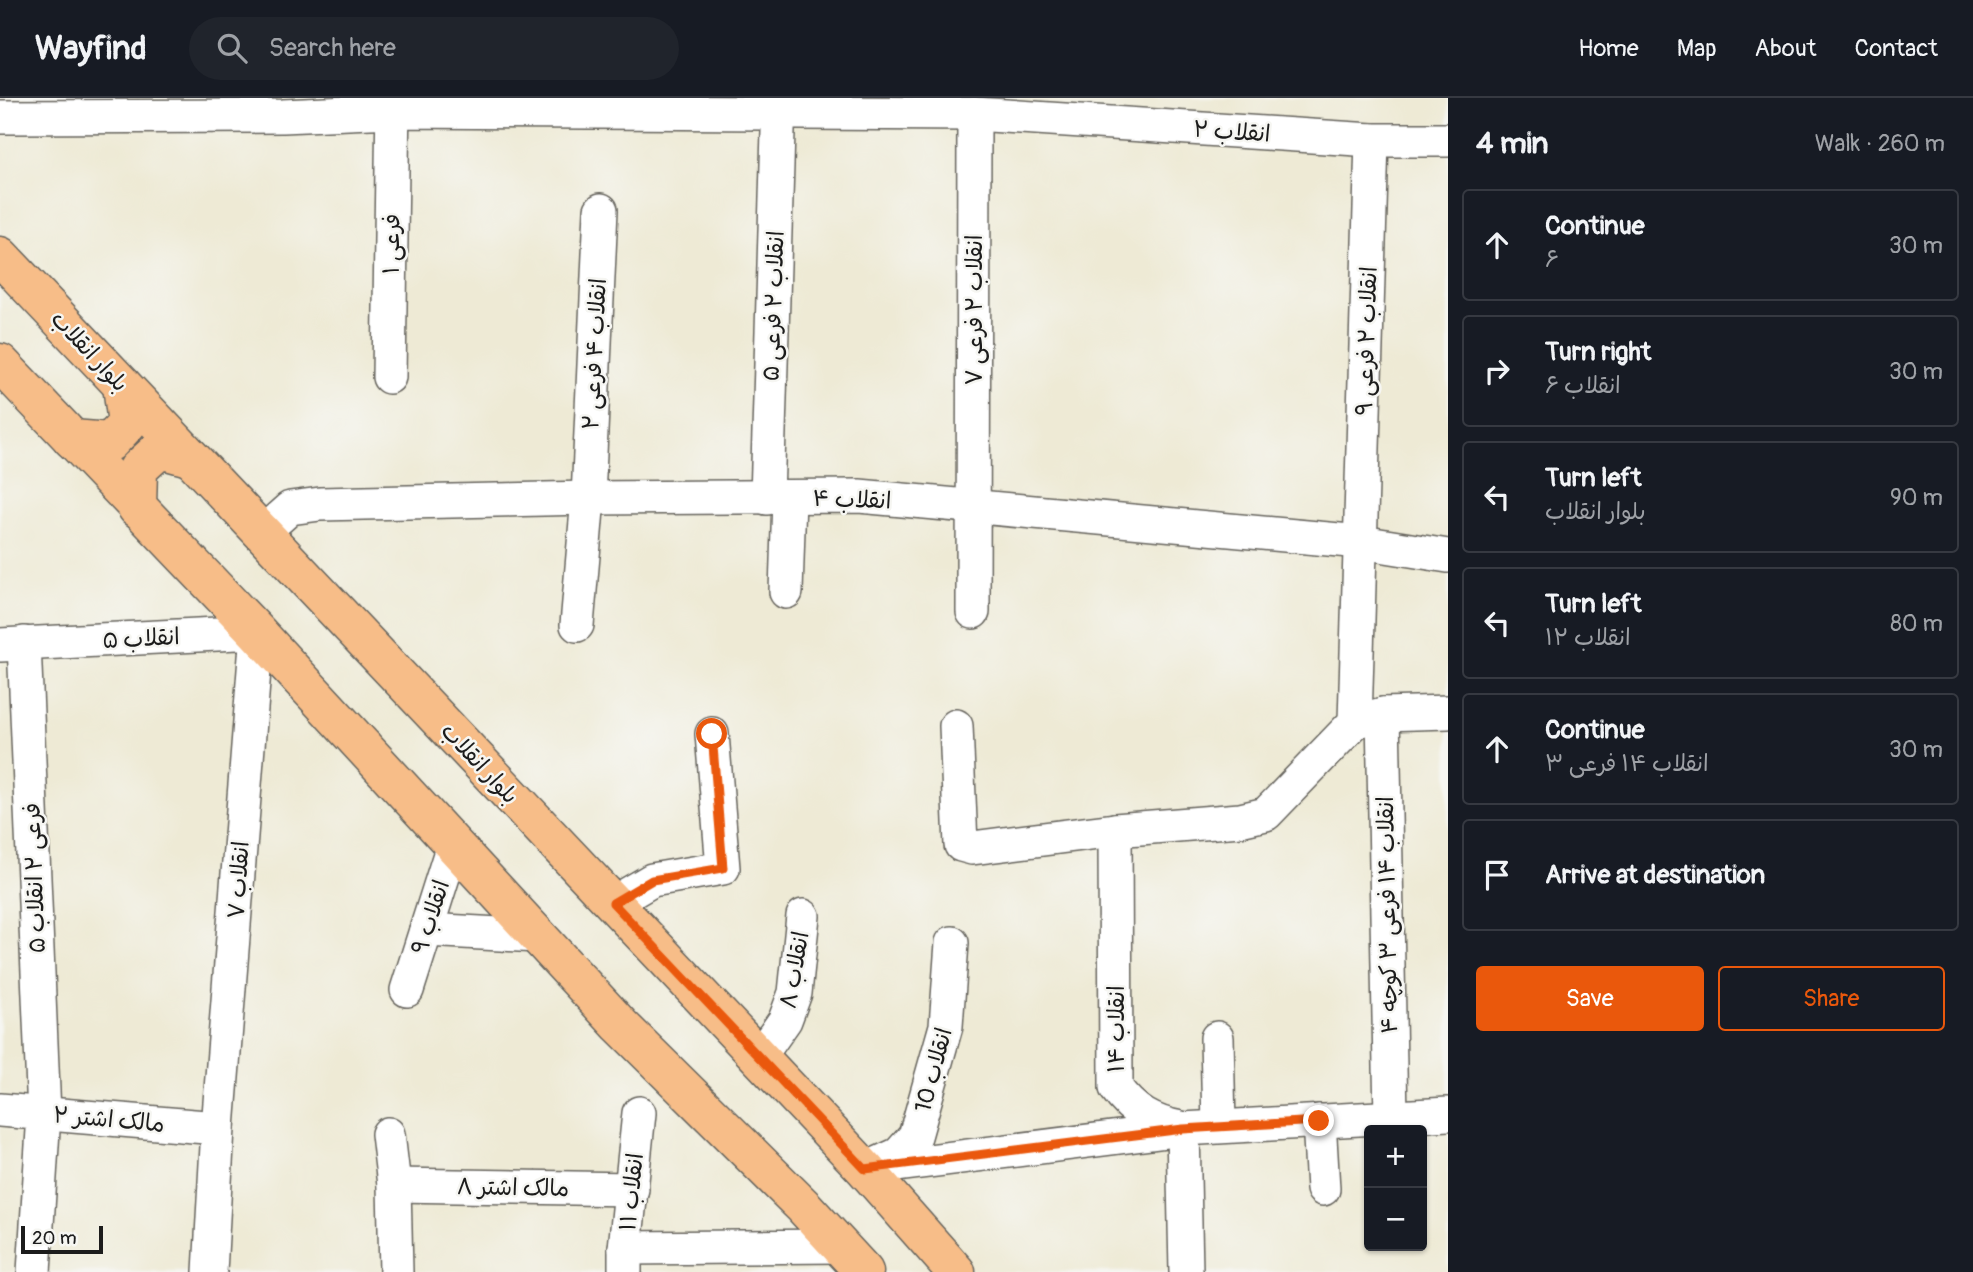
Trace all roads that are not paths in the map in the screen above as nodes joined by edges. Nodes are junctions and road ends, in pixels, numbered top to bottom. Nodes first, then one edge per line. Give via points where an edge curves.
1 (393, 105) edge
2 (595, 105) edge
3 (779, 106) edge
4 (186, 107) edge
5 (284, 107) edge
6 (1027, 108) edge
7 (974, 114) junction
8 (0, 117) edge
9 (1372, 140) junction
10 (1448, 140) edge
11 (601, 210) dead end
12 (0, 256) edge
13 (0, 363) edge
14 (389, 377) dead end
15 (122, 385) junction
16 (72, 439) junction
17 (189, 457) junction
18 (587, 498) junction
19 (778, 498) junction
20 (973, 507) junction
21 (137, 508) junction
22 (262, 533) junction
23 (1361, 542) junction
24 (1448, 556) edge
25 (786, 592) dead end
26 (973, 612) dead end
27 (577, 625) dead end
28 (257, 632) junction
29 (12, 644) edge
30 (1448, 712) edge
31 (1369, 718) junction
32 (956, 726) dead end
33 (712, 734) dead end
34 (1115, 830) junction
35 (453, 845) junction
36 (613, 903) junction
37 (803, 916) dead end
38 (426, 930) junction
39 (538, 936) junction
40 (952, 943) dead end
41 (407, 990) dead end
42 (1217, 1038) dead end
43 (759, 1057) junction
44 (0, 1110) edge
45 (639, 1113) dead end
46 (44, 1114) junction
47 (1448, 1114) edge
48 (1391, 1117) junction
49 (1319, 1121) junction
50 (1219, 1126) junction
51 (218, 1128) junction
52 (1183, 1129) junction
53 (388, 1134) dead end
54 (865, 1169) junction
55 (394, 1185) junction
56 (632, 1189) junction
57 (1323, 1189) dead end
58 (852, 1259) edge
59 (625, 1260) edge
60 (34, 1272) edge
61 (210, 1272) edge
62 (396, 1272) edge
63 (956, 1272) edge
64 (1186, 1272) edge

1 - 2 street, انقلاب ۲
1 - 5 street, انقلاب ۲
1 - 14 street, فرعی ۱
2 - 3 street, انقلاب ۲
3 - 7 street, انقلاب ۲
3 - 19 street, انقلاب ۲ فرعی ۵
4 - 5 street, انقلاب ۲
4 - 8 street, انقلاب ۲
6 - 7 street, انقلاب ۲
6 - 9 street, انقلاب ۲
7 - 20 street, انقلاب ۲ فرعی ۷
9 - 10 street, انقلاب ۲
9 - 23 street, انقلاب ۲ فرعی ۹
11 - 18 street, انقلاب ۴ فرعی ۲
12 - 15 main road, بلوار انقلاب
13 - 16 main road
15 - 16 main road via 127,424 110,442
15 - 17 main road, بلوار انقلاب
16 - 21 main road
17 - 21 main road via 160,449 138,469
17 - 22 main road, بلوار انقلاب
18 - 19 street, انقلاب ۴
18 - 22 street, انقلاب ۴ via 320,504 290,509
18 - 27 street, انقلاب ۴ فرعی ۲
19 - 20 street, انقلاب ۴ via 859,496
19 - 25 street, انقلاب ۲ فرعی ۵
20 - 23 street, انقلاب ۴
20 - 26 street, انقلاب ۲ فرعی ۷
21 - 28 main road
22 - 36 main road, بلوار انقلاب
23 - 24 street, انقلاب ۴
23 - 31 street, انقلاب ۲ فرعی ۹
28 - 29 street, انقلاب ۵
28 - 35 main road
28 - 51 street, انقلاب ۷
29 - 46 street, فرعی ۲ انقلاب ۵
30 - 31 street
31 - 34 street via 1266,814
31 - 48 street, انقلاب ۱۴ فرعی ۳ کوچه ۴
32 - 34 street via 961,845 972,848
33 - 36 street via 723,868 652,880
34 - 52 street, انقلاب ۱۴ via 1116,1088 1126,1102 1158,1124
35 - 38 street, انقلاب ۹
35 - 39 main road
36 - 43 main road, بلوار انقلاب
37 - 43 street, انقلاب ۸ via 795,993 785,1020
38 - 39 street
38 - 41 street, انقلاب ۹
39 - 58 main road
40 - 54 street, انقلاب 10 via 946,1026 915,1136 899,1154
42 - 50 street
43 - 54 main road, بلوار انقلاب
44 - 46 street, مالک اشتر ۲
45 - 56 street, انقلاب ۱۱
46 - 51 street, مالک اشتر ۲
46 - 60 street, فرعی ۲ انقلاب ۵
47 - 48 street
48 - 49 street
49 - 50 street
49 - 57 street
50 - 52 street
51 - 61 street, انقلاب ۷
52 - 54 street
52 - 64 street
53 - 55 street
54 - 63 main road, بلوار انقلاب
55 - 56 street, مالک اشتر ۸
55 - 62 street
56 - 59 street, انقلاب ۱۱
58 - 59 street

